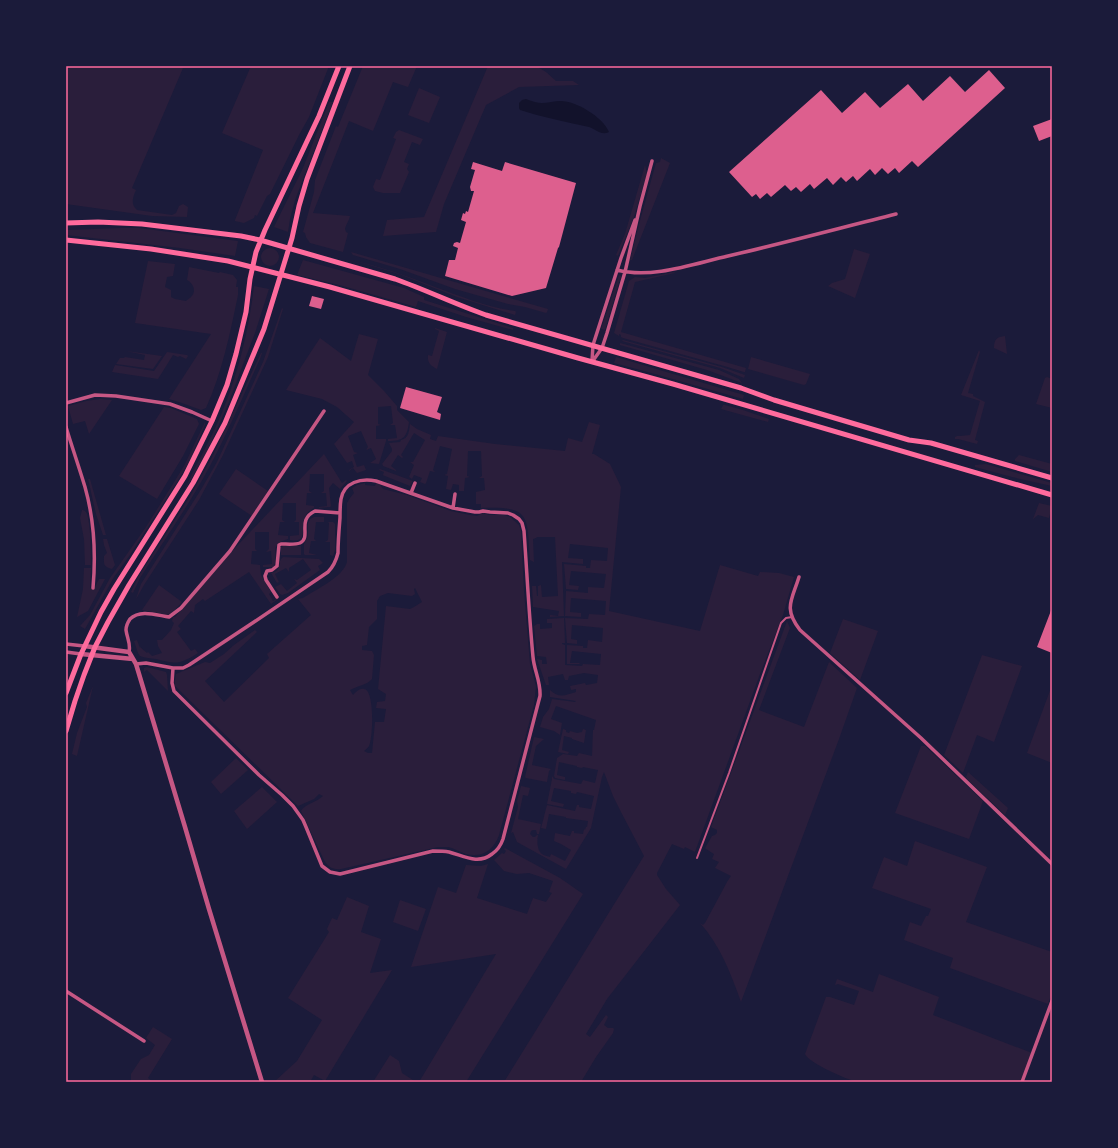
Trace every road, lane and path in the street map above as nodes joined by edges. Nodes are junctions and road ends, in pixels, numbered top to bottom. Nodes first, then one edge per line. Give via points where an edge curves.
1 (339, 66) edge
2 (350, 66) edge
3 (652, 161) dead end
4 (640, 206) junction
5 (896, 214) dead end
6 (66, 223) edge
7 (66, 240) edge
8 (260, 240) junction
9 (289, 248) junction
10 (252, 268) junction
11 (617, 270) junction
12 (626, 272) junction
13 (280, 275) junction
14 (593, 345) junction
15 (602, 348) junction
16 (592, 362) junction
17 (66, 403) edge
18 (324, 411) dead end
19 (212, 421) junction
20 (66, 427) edge
21 (1052, 478) edge
22 (415, 483) dead end
23 (410, 493) junction
24 (455, 494) dead end
25 (1052, 495) edge
26 (453, 508) junction
27 (340, 513) junction
28 (799, 577) dead end
29 (93, 588) dead end
30 (277, 597) dead end
31 (792, 617) junction
32 (66, 644) edge
33 (84, 646) junction
34 (95, 647) junction
35 (66, 652) edge
36 (129, 652) junction
37 (81, 654) junction
38 (92, 655) junction
39 (133, 659) junction
40 (136, 664) junction
41 (172, 668) junction
42 (66, 693) edge
43 (66, 731) edge
44 (697, 858) dead end
45 (1052, 864) edge
46 (66, 991) edge
47 (1052, 1001) edge
48 (144, 1041) dead end
49 (262, 1082) edge
50 (1022, 1082) edge

1 - 8 main road via 308,142
2 - 9 main road via 307,178
3 - 4 street
4 - 11 street
4 - 12 street
5 - 12 street via 650,273
6 - 8 main road via 142,224
7 - 10 main road via 228,261
8 - 9 main road
8 - 10 main road
9 - 13 main road
9 - 14 main road via 406,283 486,315
10 - 13 main road
10 - 19 main road via 246,312 236,354
11 - 12 street
11 - 14 street
12 - 15 street
13 - 16 main road
13 - 34 main road via 260,338 221,431 193,483 122,596
14 - 15 main road
14 - 16 street
15 - 16 street
15 - 21 main road via 908,440 931,443
16 - 25 main road
17 - 19 street via 96,395 116,396 174,405
18 - 36 street via 230,551 181,608 169,617 141,613 129,621 126,629
19 - 33 main road via 185,476 112,592
20 - 29 street via 91,516
22 - 23 street
23 - 26 street
23 - 27 street via 376,481 352,483 341,498
24 - 26 street
26 - 41 street via 474,512 508,513 522,523 534,663 541,689 503,839 497,850 488,857 475,860 433,851 340,874 327,871 320,863 296,809 174,691
27 - 30 street via 315,511 306,519 303,541 299,544 279,545 277,566 267,571 265,576
27 - 41 street via 337,559 328,572 189,665
28 - 31 street via 790,605
31 - 44 lane via 781,623
31 - 45 street via 805,635 921,738
32 - 33 street
33 - 34 street
33 - 37 main road
34 - 36 street
34 - 38 main road
35 - 37 street
36 - 39 street
37 - 38 street
37 - 42 main road
38 - 39 street
38 - 43 main road
39 - 40 street
40 - 41 street via 146,663
40 - 49 street
46 - 48 street
47 - 50 street

